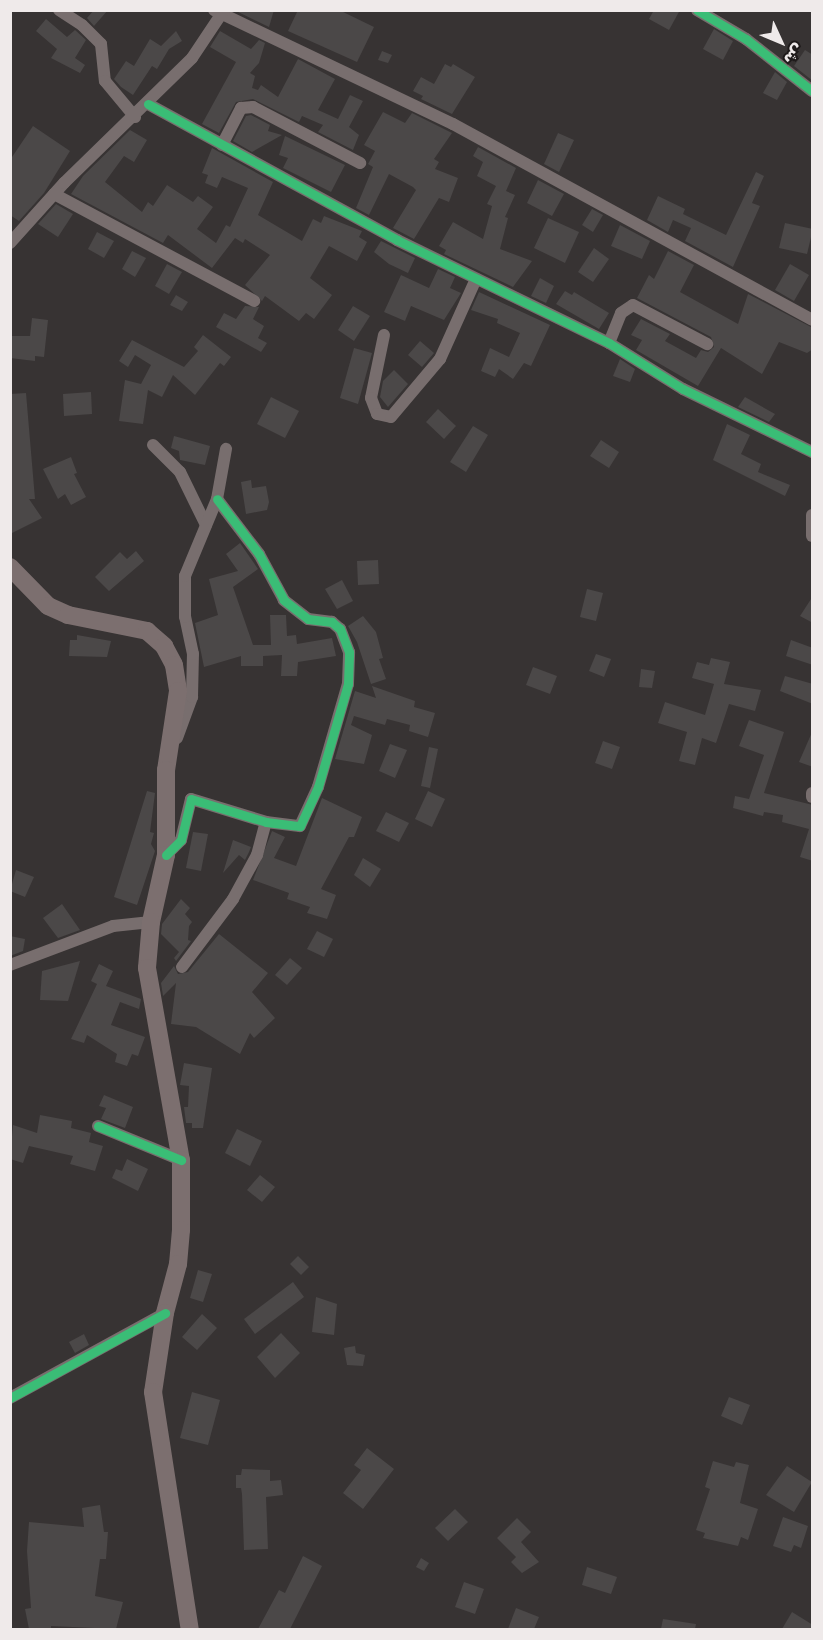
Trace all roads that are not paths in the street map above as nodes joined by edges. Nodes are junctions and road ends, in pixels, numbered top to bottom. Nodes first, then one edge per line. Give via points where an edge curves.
1 (59, 10) edge
2 (697, 10) edge
3 (220, 12) edge
4 (813, 91) edge
5 (148, 104) junction
6 (135, 117) junction
7 (222, 145) junction
8 (360, 163) dead end
9 (54, 194) junction
10 (10, 243) edge
11 (476, 279) junction
12 (254, 301) dead end
13 (813, 320) edge
14 (384, 335) dead end
15 (609, 343) junction
16 (707, 344) dead end
17 (153, 445) dead end
18 (226, 449) dead end
19 (813, 452) edge
20 (217, 499) junction
21 (813, 514) edge
22 (206, 525) junction
23 (813, 536) edge
24 (10, 567) edge
25 (166, 770) junction
26 (266, 822) junction
27 (166, 855) junction
28 (151, 922) junction
29 (10, 965) edge
30 (182, 967) dead end
31 (98, 1126) dead end
32 (181, 1160) junction
33 (165, 1312) junction
34 (10, 1398) edge
35 (190, 1629) edge

1 - 6 street via 101,44 105,81
2 - 4 street via 746,39
3 - 5 street via 192,58
3 - 13 street via 453,124
5 - 6 street
5 - 7 street
6 - 9 street
7 - 8 street via 241,108 253,107
7 - 11 street
9 - 10 street
9 - 12 street
11 - 14 street via 440,359 391,417 376,414 371,398
11 - 15 street
15 - 16 street via 621,314 633,305
15 - 19 street via 683,389
17 - 22 street via 180,472
18 - 20 street
20 - 22 street
20 - 26 street via 259,554 284,600 308,619 332,622 340,629 349,652 348,684 318,787 300,826
21 - 23 street
22 - 25 street via 185,576 185,617 193,654 192,697
24 - 25 main road via 48,606 68,615 147,631 164,646 174,665 178,691
25 - 27 main road
26 - 27 street via 191,799 181,840
26 - 30 street via 257,855 233,899
27 - 28 main road
28 - 29 street via 113,926
28 - 32 main road via 147,968
31 - 32 street
32 - 33 main road via 178,1264
33 - 34 street
33 - 35 main road via 153,1392

